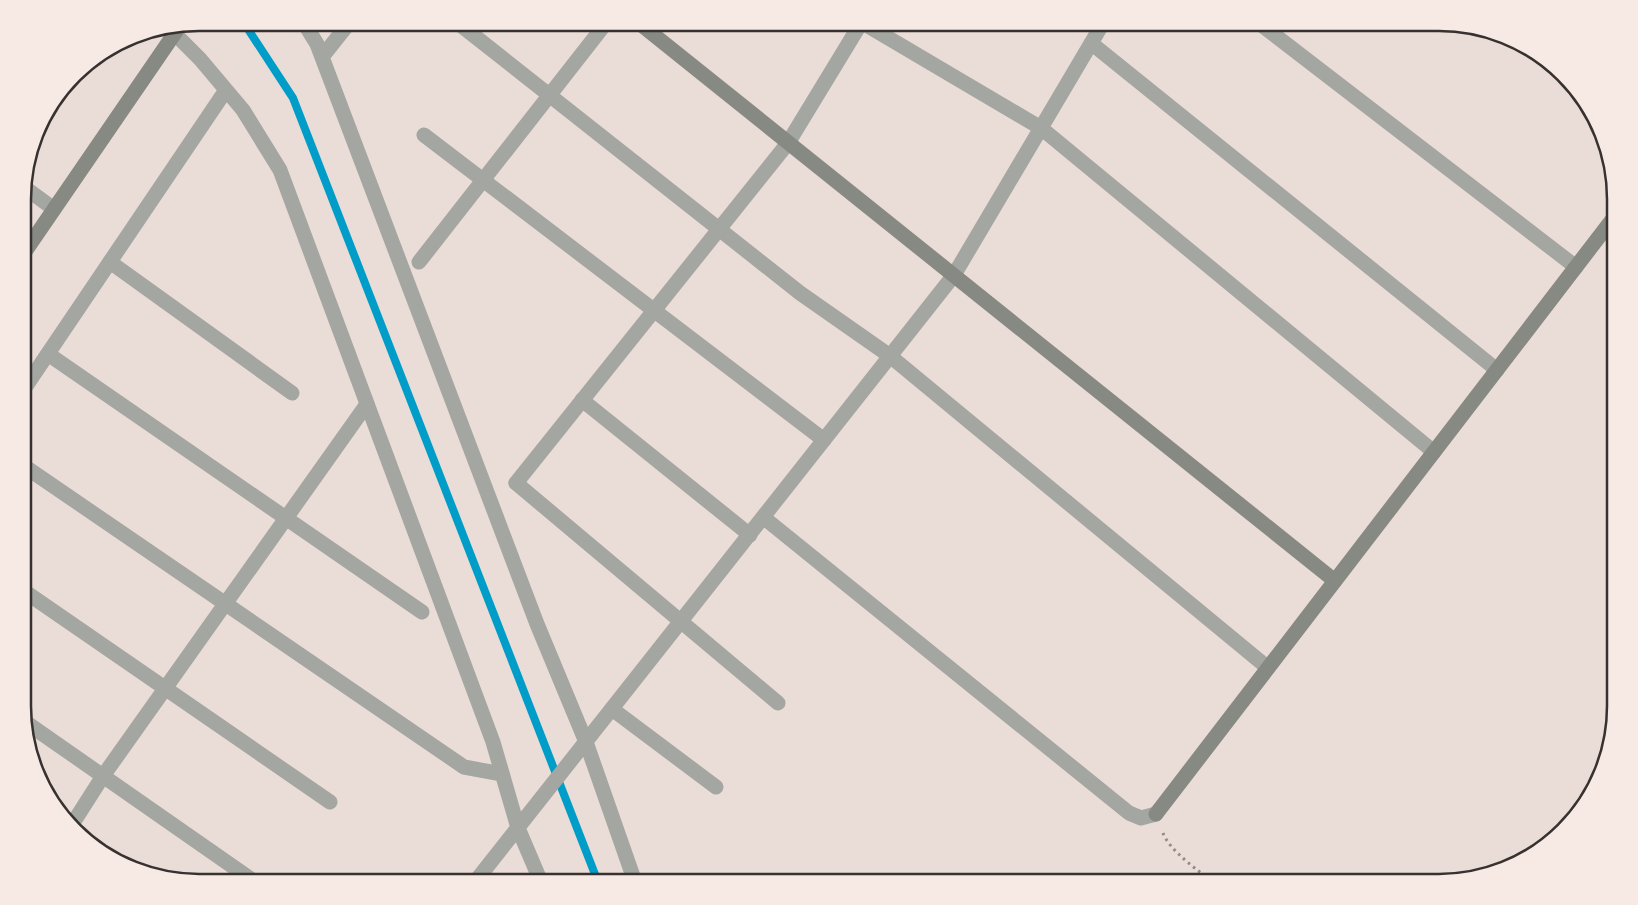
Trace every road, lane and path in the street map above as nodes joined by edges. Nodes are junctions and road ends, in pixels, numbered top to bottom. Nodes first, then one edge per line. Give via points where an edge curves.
1 (856, 31) edge
2 (878, 31) edge
3 (1098, 31) edge
4 (1271, 31) edge
5 (310, 32) edge
6 (341, 32) edge
7 (470, 32) edge
8 (598, 32) edge
9 (654, 32) edge
10 (174, 33) edge
11 (178, 33) edge
12 (1091, 44) junction
13 (322, 57) junction
14 (226, 90) junction
15 (549, 95) junction
16 (1041, 128) junction
17 (424, 135) dead end
18 (788, 142) junction
19 (483, 180) junction
20 (32, 193) edge
21 (54, 209) junction
22 (1606, 228) edge
23 (719, 230) junction
24 (31, 243) edge
25 (110, 262) junction
26 (418, 262) dead end
27 (1576, 267) junction
28 (954, 276) junction
29 (654, 311) junction
30 (48, 354) junction
31 (890, 356) junction
32 (1498, 370) junction
33 (31, 379) edge
34 (292, 393) dead end
35 (582, 400) junction
36 (367, 404) junction
37 (824, 440) junction
38 (1434, 452) junction
39 (31, 471) edge
40 (763, 517) junction
41 (286, 518) junction
42 (750, 535) junction
43 (1335, 581) junction
44 (31, 596) edge
45 (225, 604) junction
46 (422, 612) dead end
47 (681, 622) junction
48 (1268, 668) junction
49 (165, 688) junction
50 (778, 703) dead end
51 (612, 709) junction
52 (33, 727) edge
53 (583, 746) junction
54 (502, 774) junction
55 (103, 776) junction
56 (716, 787) dead end
57 (330, 802) dead end
58 (1156, 814) junction
59 (76, 819) edge
60 (518, 828) junction
61 (1204, 873) edge
62 (243, 874) edge
63 (482, 874) edge
64 (537, 874) edge
65 (632, 874) edge

1 - 18 street
2 - 16 street
3 - 12 street
4 - 27 street
5 - 13 street
6 - 13 street
7 - 15 street
8 - 15 street
9 - 18 street
10 - 21 street
11 - 14 street
12 - 16 street
12 - 32 street
13 - 53 street
14 - 25 street
14 - 36 street via 243,110 280,170
15 - 19 street
15 - 23 street
16 - 28 street
16 - 38 street
17 - 19 street
18 - 23 street
18 - 28 street
19 - 26 street
19 - 29 street
20 - 21 street
21 - 24 street
22 - 27 street
23 - 29 street
23 - 31 street via 800,293
25 - 30 street
25 - 34 street
27 - 32 street
28 - 31 street
28 - 43 street
29 - 35 street
29 - 37 street
30 - 33 street
30 - 41 street
31 - 37 street
31 - 48 street
32 - 38 street
35 - 42 street
35 - 47 street via 516,483
36 - 41 street
36 - 54 street
37 - 40 street
38 - 43 street
39 - 45 street
40 - 42 street
40 - 58 street via 1129,814 1141,818
41 - 45 street
41 - 46 street
42 - 47 street
43 - 48 street
44 - 49 street
45 - 49 street
45 - 54 street via 464,767
47 - 50 street
47 - 51 street
48 - 58 street
49 - 55 street
49 - 57 street
51 - 53 street
51 - 56 street
52 - 55 street
53 - 60 street
53 - 65 street
54 - 60 street
55 - 59 street
55 - 62 street
58 - 61 path via 1166,841
60 - 63 street
60 - 64 street

